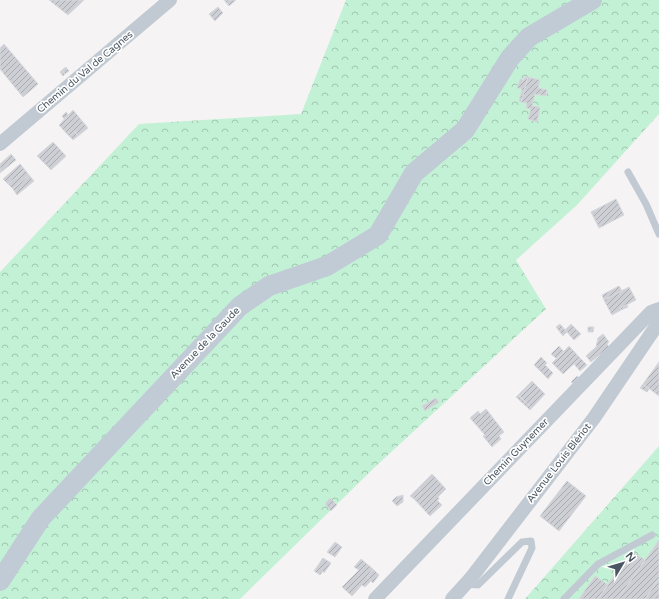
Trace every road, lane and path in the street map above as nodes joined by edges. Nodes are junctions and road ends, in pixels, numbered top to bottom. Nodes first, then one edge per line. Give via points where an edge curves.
1 (170, 0) edge
2 (592, 0) edge
3 (0, 144) edge
4 (628, 172) dead end
5 (659, 234) edge
6 (659, 309) edge
7 (659, 322) edge
8 (652, 535) dead end
9 (0, 581) edge
10 (466, 584) junction
11 (375, 599) edge
12 (452, 599) edge
13 (508, 599) edge
14 (564, 599) edge

1 - 3 street, Chemin du Val de Cagnes
2 - 9 street, Avenue de la Gaude via 529,37 510,58 466,130 414,173 378,235 327,266 269,286 240,306 41,518
4 - 5 lane
6 - 11 street, Chemin Guynemer via 652,312
7 - 10 street, Avenue Louis Blériot via 594,418
8 - 14 lane via 598,564
10 - 12 street, Avenue Louis Blériot
10 - 13 lane via 478,585 522,542 531,541 532,548

